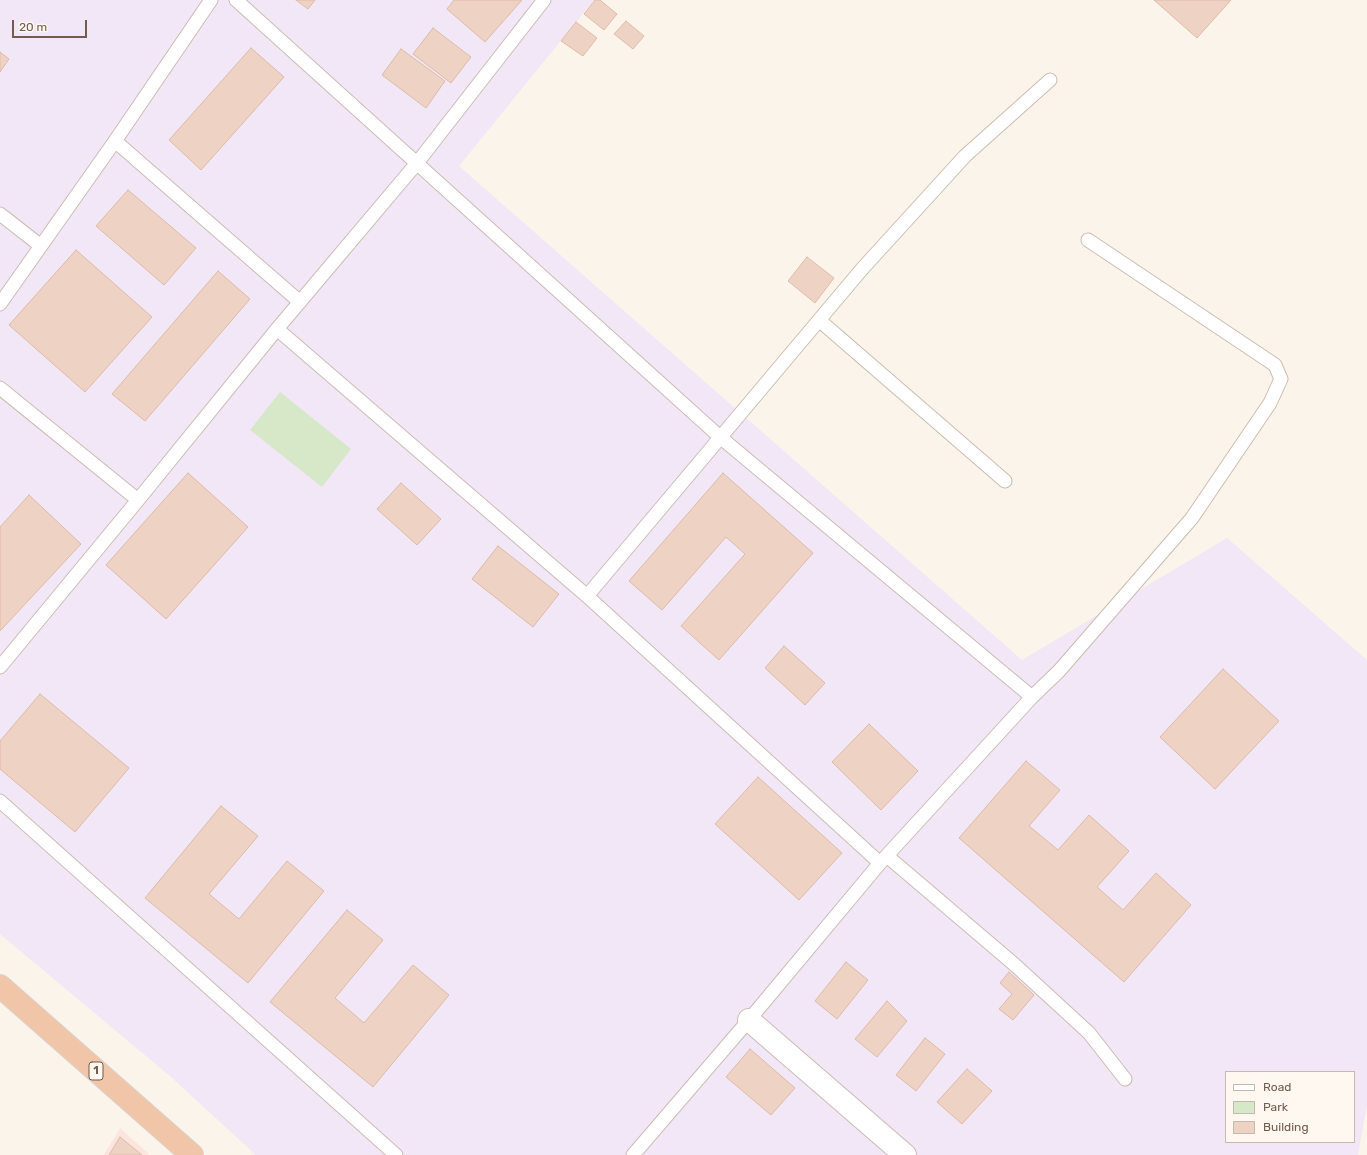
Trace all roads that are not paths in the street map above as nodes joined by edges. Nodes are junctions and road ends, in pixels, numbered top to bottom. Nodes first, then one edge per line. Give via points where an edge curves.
1 (211, 0) edge
2 (236, 0) edge
3 (544, 0) edge
4 (1050, 80) dead end
5 (115, 141) junction
6 (417, 163) junction
7 (0, 214) edge
8 (1088, 240) dead end
9 (41, 246) junction
10 (300, 302) junction
11 (0, 304) edge
12 (819, 320) junction
13 (277, 329) junction
14 (0, 388) edge
15 (720, 437) junction
16 (1005, 481) dead end
17 (138, 500) junction
18 (587, 596) junction
19 (0, 667) edge
20 (1032, 697) junction
21 (0, 802) edge
22 (884, 859) junction
23 (0, 986) edge
24 (749, 1020) junction
25 (1125, 1078) dead end
26 (182, 1151) edge
27 (396, 1155) edge
28 (633, 1155) edge
29 (905, 1155) edge

1 - 5 lane
2 - 6 lane
3 - 6 lane
4 - 12 lane via 965,156
5 - 9 lane
5 - 10 lane
6 - 10 lane
6 - 15 lane
7 - 9 lane
8 - 20 lane via 1275,365 1281,379 1270,403 1192,518 1059,671
9 - 11 lane
10 - 13 lane
12 - 15 lane
12 - 16 lane
13 - 17 lane
13 - 18 lane
14 - 17 lane
15 - 18 lane
15 - 20 lane
17 - 19 lane
18 - 22 lane
20 - 22 lane
21 - 27 lane
22 - 24 lane
22 - 25 lane via 1015,965 1089,1034
23 - 26 highway, 1
24 - 28 lane
24 - 29 street

